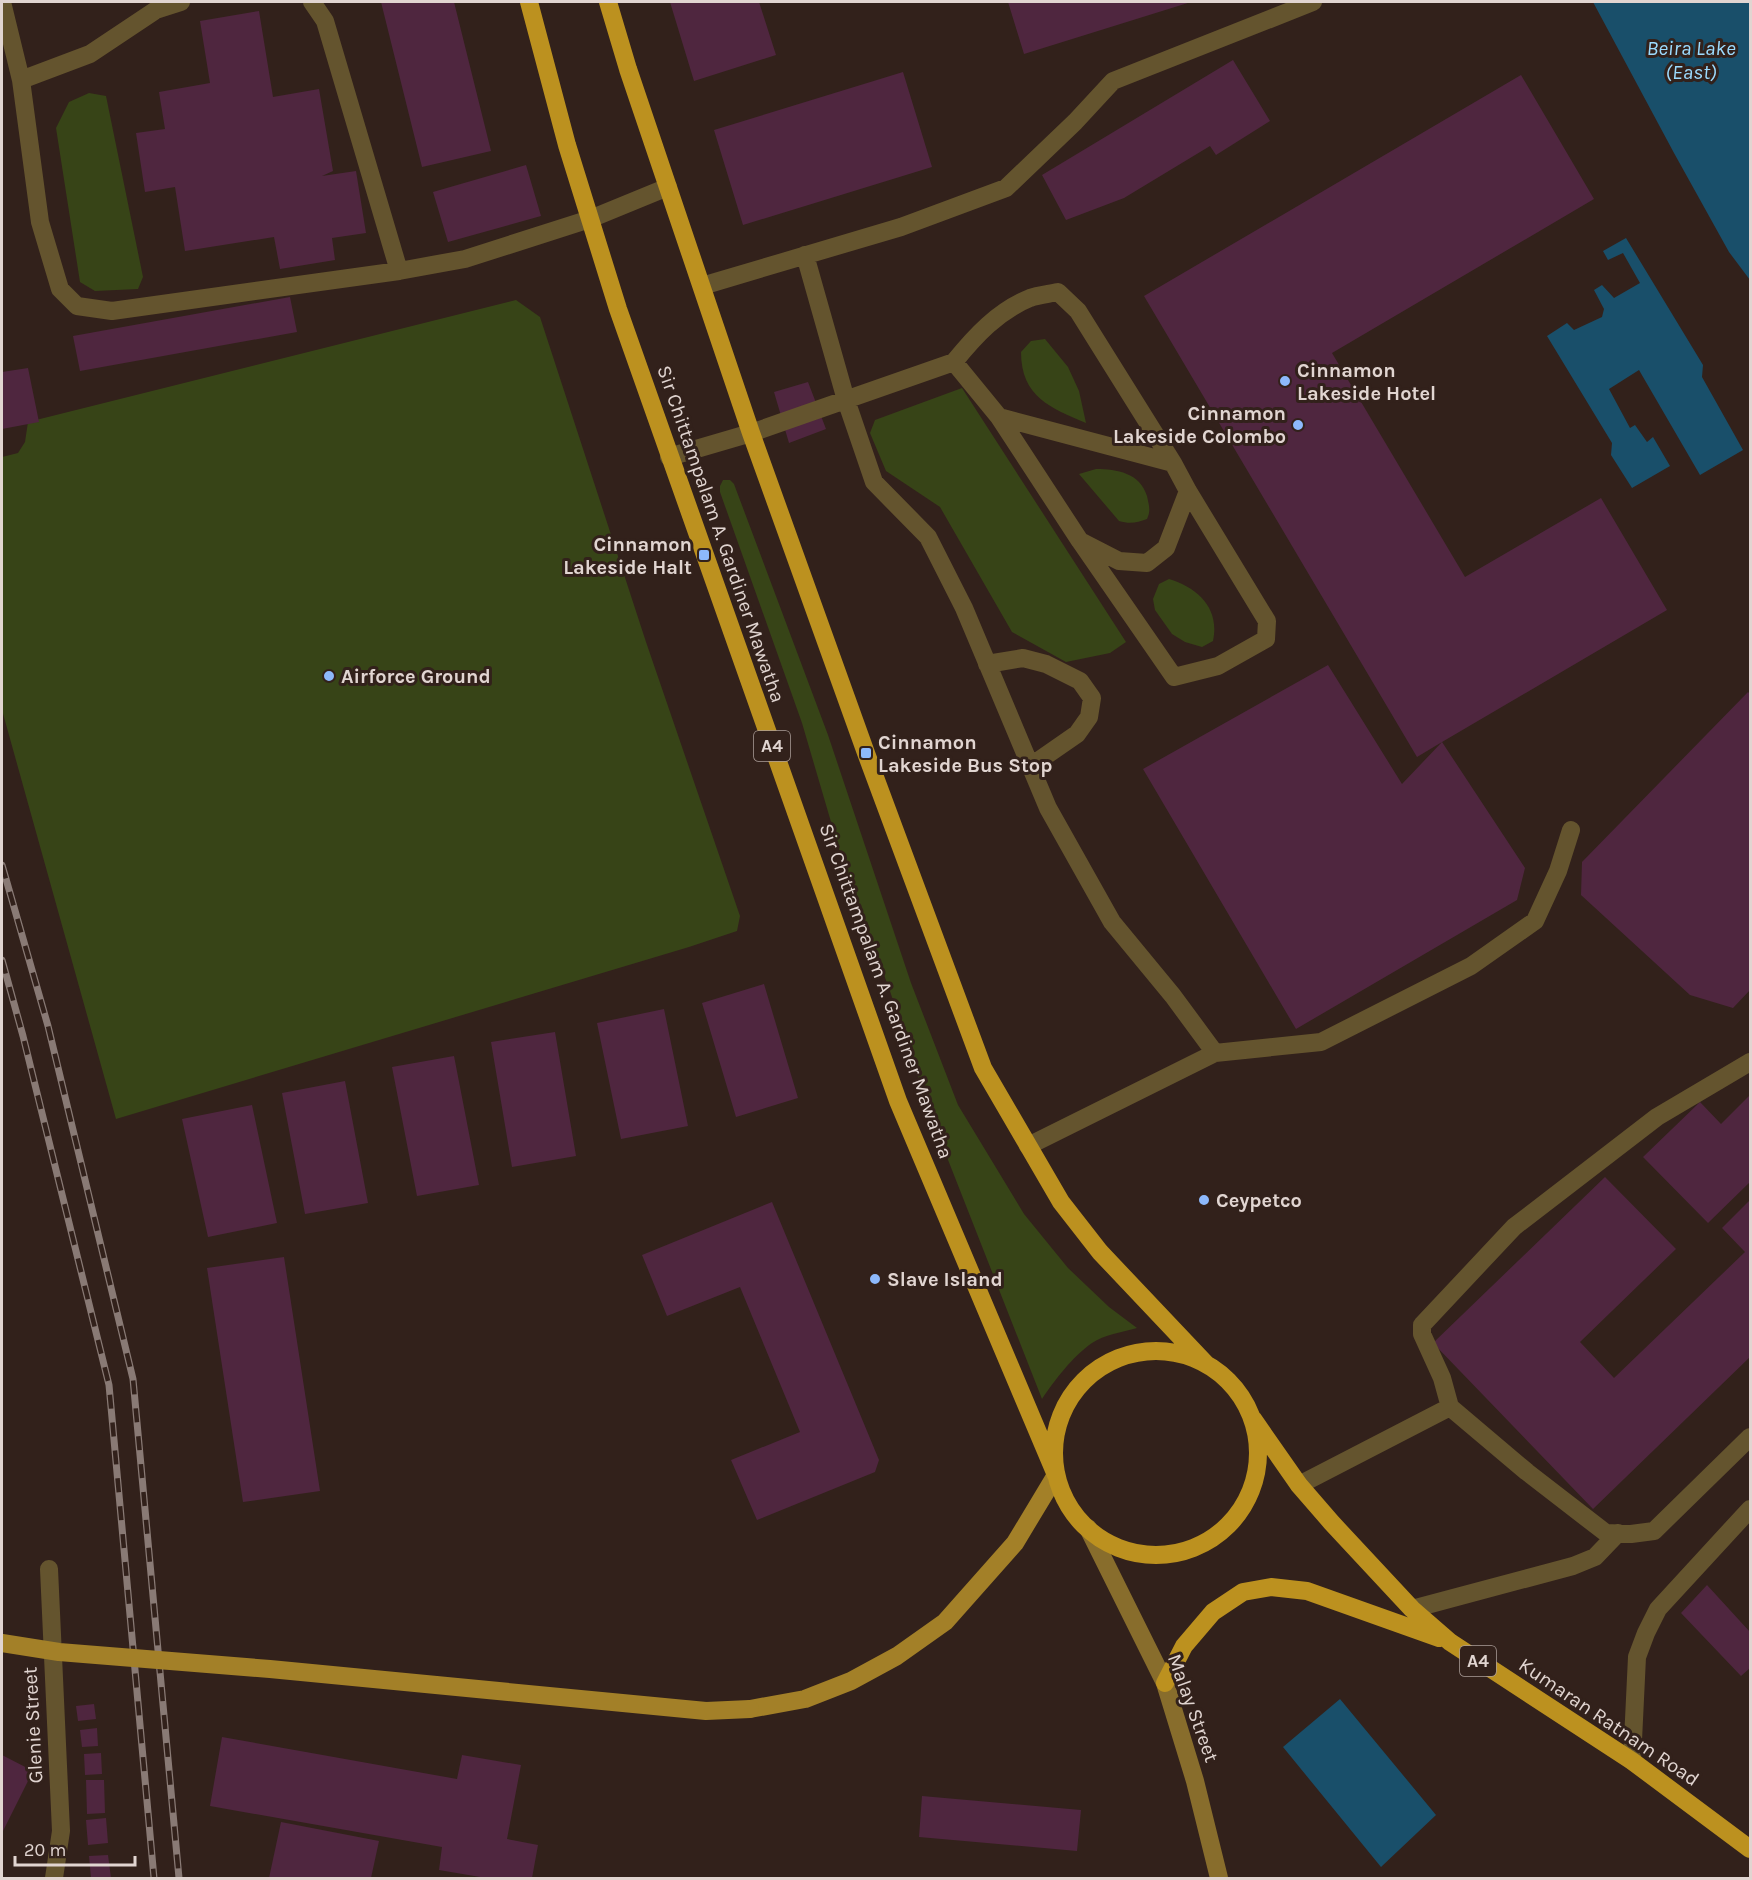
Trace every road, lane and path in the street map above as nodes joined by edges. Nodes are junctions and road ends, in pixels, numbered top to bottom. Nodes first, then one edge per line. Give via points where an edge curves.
1 (2, 2) edge
2 (181, 2) edge
3 (312, 2) edge
4 (529, 2) edge
5 (608, 2) edge
6 (1313, 2) edge
7 (149, 6) edge
8 (21, 80) junction
9 (668, 187) junction
10 (590, 219) junction
11 (805, 255) junction
12 (399, 271) junction
13 (702, 286) junction
14 (954, 362) junction
15 (846, 400) junction
16 (999, 417) junction
17 (752, 433) junction
18 (669, 457) junction
19 (1173, 463) junction
20 (1188, 491) junction
21 (1080, 541) junction
22 (987, 664) junction
23 (1031, 766) junction
24 (1571, 830) dead end
25 (1215, 1053) junction
26 (1750, 1062) edge
27 (1028, 1146) junction
28 (1206, 1364) junction
29 (1450, 1407) junction
30 (1253, 1419) junction
31 (1750, 1437) edge
32 (1056, 1475) junction
33 (1299, 1485) junction
34 (1750, 1509) edge
35 (1088, 1528) junction
36 (1618, 1533) junction
37 (49, 1569) dead end
38 (1412, 1610) junction
39 (1450, 1642) junction
40 (2, 1643) edge
41 (1165, 1683) junction
42 (1632, 1761) junction
43 (1750, 1849) edge
44 (54, 1878) edge
45 (1219, 1878) edge

1 - 8 street
2 - 7 street
3 - 12 street via 325,21
4 - 10 highway, Sir Chittampalam A. Gardiner Mawatha / A4
5 - 9 highway
6 - 11 street via 1113,81 1006,188 901,227
7 - 8 street via 90,54
8 - 12 street via 40,222 60,290 77,306 112,311
9 - 10 street
9 - 13 highway
10 - 12 street via 465,259
10 - 18 highway, Sir Chittampalam A. Gardiner Mawatha / A4
11 - 13 street
11 - 15 street
13 - 17 highway
14 - 15 street
14 - 16 street
14 - 19 street via 974,336 1000,315 1031,298 1058,292 1078,310
15 - 17 street
15 - 22 street via 874,482 928,537
16 - 19 street
16 - 21 street
17 - 18 street
17 - 27 highway via 983,1068
18 - 32 highway, Sir Chittampalam A. Gardiner Mawatha / A4 via 898,1101
19 - 20 street
20 - 21 street via 1166,548 1147,563 1119,561
20 - 21 street via 1267,621 1266,639 1218,666 1174,677
22 - 23 street
22 - 23 street via 1023,658 1046,664 1080,681 1092,698 1089,717 1077,734
23 - 25 street via 1048,808 1112,922
24 - 25 street via 1535,921 1471,966 1321,1042
25 - 27 street
26 - 29 street via 1658,1117 1514,1227 1422,1325
27 - 28 highway via 1061,1202 1100,1252
28 - 30 highway via 1227,1378
28 - 32 highway via 1171,1352 1141,1352 1114,1360 1087,1377 1064,1410 1055,1438
29 - 33 street
29 - 36 street via 1594,1525 1606,1533
30 - 33 highway, Kumaran Ratnam Road / A4
30 - 35 highway via 1258,1464 1252,1488 1224,1530 1204,1544 1171,1554 1134,1552 1110,1544
31 - 36 street via 1654,1531
32 - 35 highway via 1065,1500
32 - 40 main road, bridge via 1015,1543 945,1622 897,1656 851,1681 805,1699 750,1709 706,1711 60,1652
33 - 38 highway, Kumaran Ratnam Road / A4
34 - 42 street via 1658,1609 1646,1633 1637,1657
35 - 41 street, Malay Street
36 - 38 street via 1596,1557 1574,1566
37 - 44 street, Glenie Street via 61,1831
38 - 39 highway, Kumaran Ratnam Road / A4
39 - 41 highway via 1307,1591 1271,1587 1243,1592 1213,1612 1184,1646
39 - 42 highway, Kumaran Ratnam Road / A4
41 - 45 street, Malay Street
42 - 43 highway, Kumaran Ratnam Road / A4

